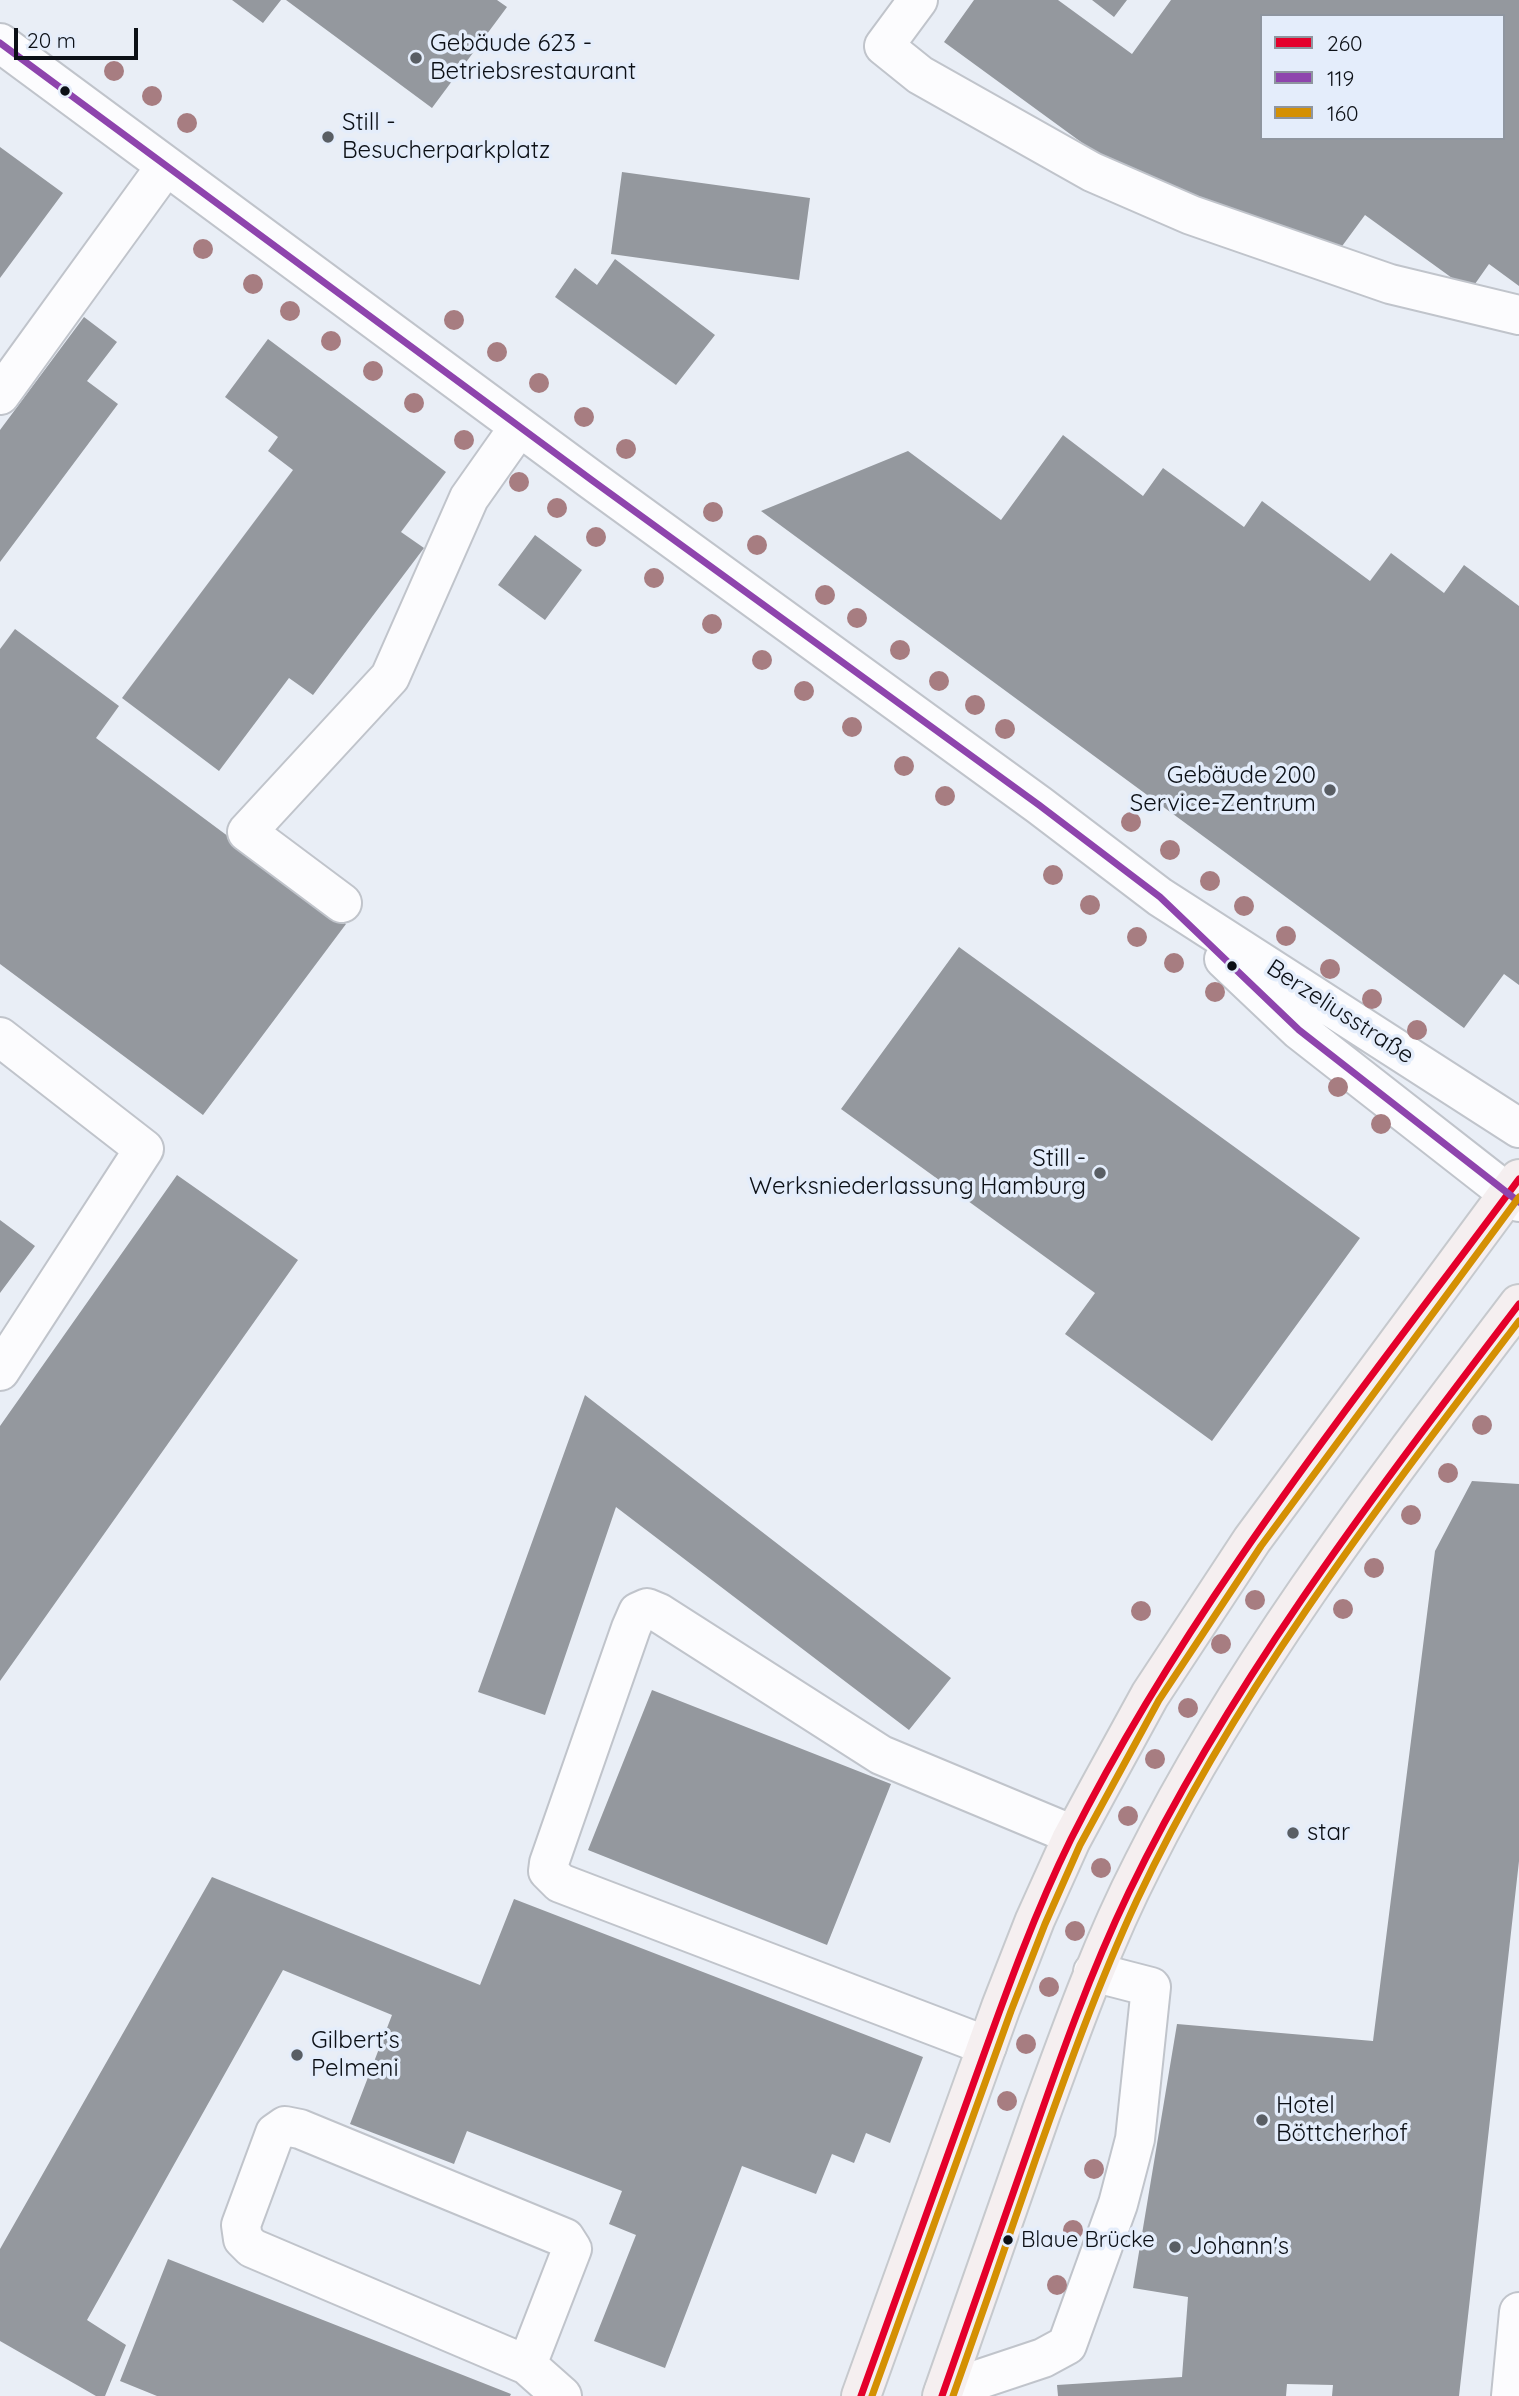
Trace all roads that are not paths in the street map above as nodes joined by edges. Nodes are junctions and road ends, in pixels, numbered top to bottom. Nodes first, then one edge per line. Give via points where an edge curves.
1 (918, 0) edge
2 (0, 43) edge
3 (166, 166) junction
4 (1519, 315) edge
5 (0, 394) edge
6 (519, 427) junction
7 (1160, 897) junction
8 (342, 903) dead end
9 (0, 1037) edge
10 (1519, 1128) edge
11 (1515, 1192) edge
12 (1519, 1304) edge
13 (0, 1371) edge
14 (1073, 1835) junction
15 (1093, 1972) junction
16 (987, 2046) junction
17 (1519, 2312) edge
18 (527, 2364) junction
19 (943, 2393) edge
20 (562, 2396) edge
21 (861, 2396) edge
22 (1511, 2396) edge

1 - 4 street via 884,46 920,75 1091,172 1191,215 1390,284
2 - 3 street, Berzeliusstraße
3 - 5 street
3 - 6 street, Berzeliusstraße
6 - 7 street, Berzeliusstraße
6 - 8 street via 469,498 390,677 247,832
7 - 10 street, Berzeliusstraße
7 - 11 street, Berzeliusstraße via 1299,1030
9 - 13 street via 144,1149
11 - 14 main road via 1229,1573 1150,1695
12 - 15 main road via 1260,1659 1174,1803
14 - 16 main road
14 - 16 street via 881,1755 659,1613 647,1608 638,1612 549,1863 552,1876 560,1884
15 - 19 main road
15 - 19 street via 1151,1987 1135,2139 1118,2204 1067,2345
16 - 21 main road
17 - 22 street
18 - 18 street via 252,2248 243,2239 241,2225 275,2133 285,2126 300,2129 565,2238 572,2249
18 - 20 street

